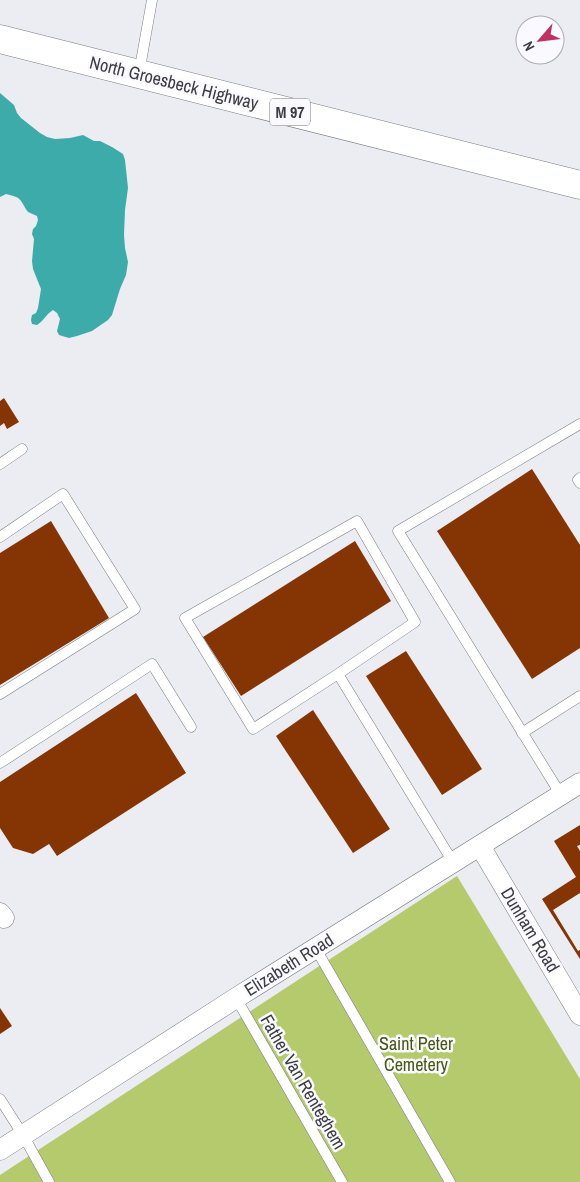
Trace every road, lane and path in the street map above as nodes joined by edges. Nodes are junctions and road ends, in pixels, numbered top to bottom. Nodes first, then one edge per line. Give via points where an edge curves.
1 (152, 0) edge
2 (0, 39) edge
3 (139, 74) junction
4 (580, 185) edge
5 (580, 424) edge
6 (22, 449) dead end
7 (0, 464) edge
8 (580, 478) edge
9 (580, 484) edge
10 (0, 537) edge
11 (338, 674) junction
12 (0, 694) edge
13 (580, 696) edge
14 (191, 727) dead end
15 (522, 733) junction
16 (0, 763) edge
17 (580, 783) edge
18 (560, 795) junction
19 (480, 846) junction
20 (454, 862) junction
21 (316, 949) junction
22 (236, 998) junction
23 (580, 1015) edge
24 (0, 1099) edge
25 (23, 1135) junction
26 (0, 1150) edge
27 (49, 1182) edge
28 (342, 1182) edge
29 (450, 1182) edge

1 - 3 lane
2 - 3 main road, North Groesbeck Highway / M 97
3 - 4 main road, North Groesbeck Highway / M 97
5 - 15 lane via 398,531
6 - 7 lane
8 - 9 lane
10 - 12 lane via 64,494 135,610
11 - 11 lane via 415,622 358,521 185,618 253,729
11 - 20 lane
13 - 15 lane
14 - 16 lane via 152,664
15 - 18 lane
17 - 18 street, Elizabeth Road
18 - 19 street, Elizabeth Road
19 - 20 street, Elizabeth Road
19 - 23 street, Dunham Road
20 - 21 street, Elizabeth Road
21 - 22 street, Elizabeth Road
21 - 29 lane
22 - 25 street, Elizabeth Road
22 - 28 lane, Father Van Renteghem
24 - 25 lane
25 - 26 street, Elizabeth Road
25 - 27 lane

